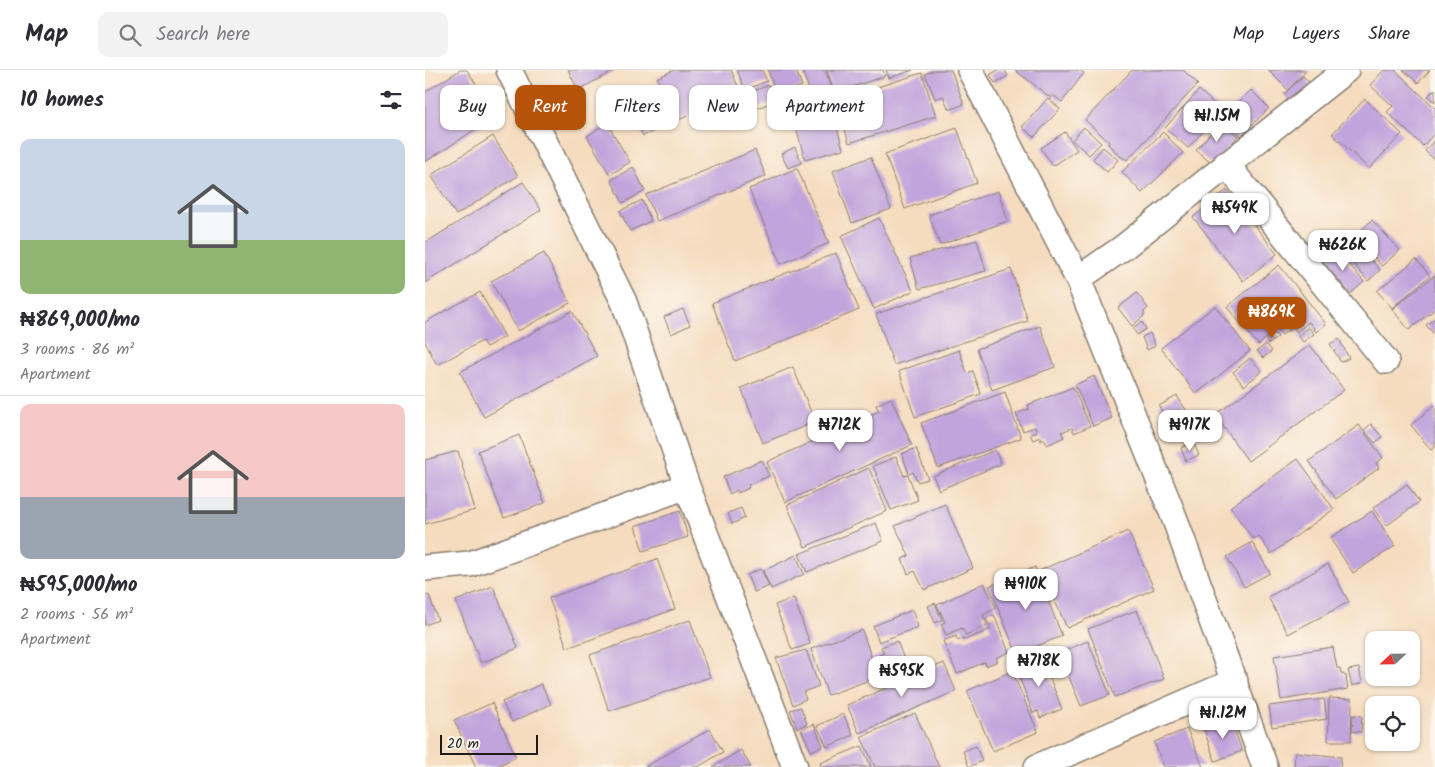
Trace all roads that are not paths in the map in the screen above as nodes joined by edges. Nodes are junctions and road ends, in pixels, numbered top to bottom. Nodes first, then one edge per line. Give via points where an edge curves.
1 (509, 70) edge
2 (970, 70) edge
3 (1346, 70) edge
4 (1226, 164) junction
5 (1078, 279) junction
6 (1386, 361) dead end
7 (687, 486) junction
8 (425, 568) edge
9 (1235, 681) junction
10 (795, 767) edge
11 (1037, 767) edge
12 (1265, 767) edge

1 - 7 street via 624,302
2 - 5 street
3 - 4 street
4 - 5 street via 1124,247
4 - 6 street
5 - 9 street via 1175,518
7 - 8 street via 470,564
7 - 10 street
9 - 11 street
9 - 12 street

